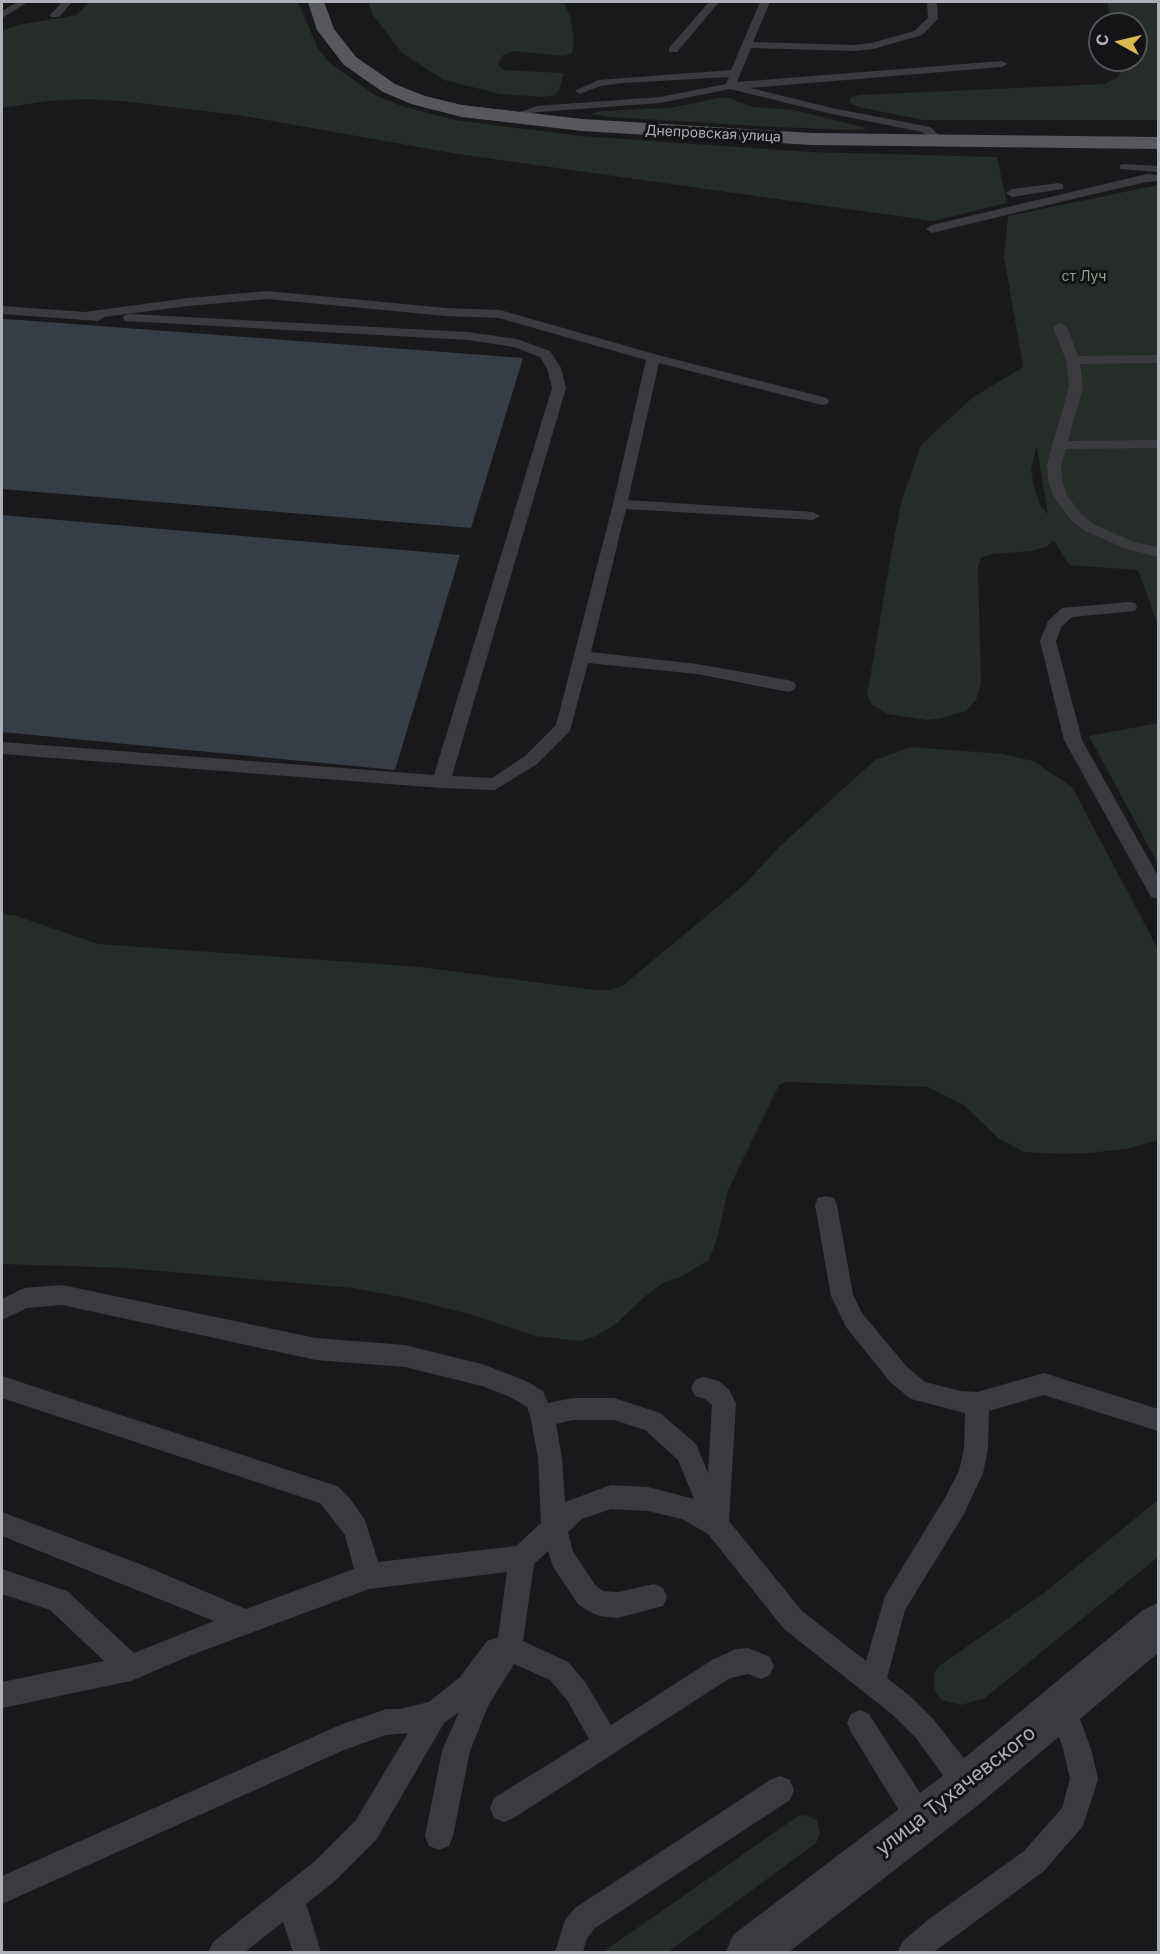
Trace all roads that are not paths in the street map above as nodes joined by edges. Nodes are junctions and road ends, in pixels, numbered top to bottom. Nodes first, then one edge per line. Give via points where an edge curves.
1 (5, 2) edge
2 (67, 2) edge
3 (316, 2) edge
4 (332, 2) edge
5 (714, 2) edge
6 (765, 2) edge
7 (932, 2) edge
8 (20, 4) edge
9 (2, 15) edge
10 (55, 15) dead end
11 (746, 45) junction
12 (673, 50) dead end
13 (1002, 64) dead end
14 (735, 73) junction
15 (730, 86) junction
16 (580, 91) dead end
17 (523, 113) junction
18 (934, 136) junction
19 (1158, 138) edge
20 (1158, 143) edge
21 (1124, 167) dead end
22 (1158, 169) edge
23 (1153, 178) edge
24 (1012, 193) dead end
25 (932, 229) dead end
26 (2, 310) edge
27 (85, 316) junction
28 (1060, 327) dead end
29 (653, 358) junction
30 (1158, 359) edge
31 (1073, 360) junction
32 (822, 401) dead end
33 (1158, 444) edge
34 (1060, 445) junction
35 (620, 504) junction
36 (813, 516) dead end
37 (1158, 552) edge
38 (1129, 607) dead end
39 (583, 657) junction
40 (788, 686) dead end
41 (2, 748) edge
42 (441, 782) junction
43 (1158, 892) edge
44 (826, 1205) dead end
45 (2, 1310) edge
46 (2, 1387) edge
47 (703, 1388) dead end
48 (977, 1404) junction
49 (542, 1415) junction
50 (1158, 1420) edge
51 (2, 1524) edge
52 (717, 1525) junction
53 (554, 1528) junction
54 (522, 1558) junction
55 (369, 1576) junction
56 (2, 1582) edge
57 (654, 1597) dead end
58 (247, 1622) junction
59 (1158, 1624) edge
60 (509, 1649) junction
61 (760, 1666) dead end
62 (131, 1668) junction
63 (873, 1682) junction
64 (2, 1695) edge
65 (1062, 1706) junction
66 (435, 1714) junction
67 (860, 1723) dead end
68 (607, 1743) junction
69 (968, 1785) junction
70 (780, 1790) dead end
71 (504, 1808) dead end
72 (921, 1820) junction
73 (439, 1836) dead end
74 (2, 1890) edge
75 (290, 1898) junction
76 (223, 1953) edge
77 (307, 1953) edge
78 (568, 1953) edge
79 (750, 1953) edge
80 (912, 1953) edge

1 - 8 lane
2 - 10 lane
3 - 20 main road, Днепровская улица via 326,30 350,61 389,88 462,111 582,125 812,140
4 - 17 main road, Днепровская улица via 349,37 380,70 428,95
5 - 12 lane
6 - 11 lane
7 - 11 lane via 933,19 918,33 873,46
8 - 9 lane
11 - 14 lane
13 - 15 lane
14 - 15 lane
14 - 16 lane via 623,80 598,83
15 - 17 lane via 660,100
15 - 18 lane via 926,129
17 - 18 main road, Днепровская улица via 662,126
18 - 19 main road, Днепровская улица
21 - 22 lane
23 - 24 lane via 1094,179
23 - 25 lane
26 - 27 lane
27 - 29 lane via 267,295 500,314
27 - 42 lane via 468,336 517,343 545,354 559,388
28 - 31 lane
29 - 32 lane
29 - 35 lane
30 - 31 lane
31 - 34 lane via 1076,387
33 - 34 lane
34 - 37 lane via 1054,464 1055,480 1060,496 1076,517 1104,536
35 - 36 lane
35 - 39 lane
38 - 43 lane via 1068,612 1054,625 1048,641 1073,740
39 - 40 lane via 697,669
39 - 42 lane via 564,727 531,760 495,784
41 - 42 lane
44 - 48 lane via 842,1296 854,1320 899,1375 919,1391
45 - 49 lane via 24,1298 62,1295 316,1349 405,1356 482,1375 518,1389 535,1400
46 - 55 lane via 328,1494 356,1529
47 - 52 lane via 711,1389 724,1403
48 - 50 lane via 1044,1384
48 - 63 lane via 971,1473 894,1605
49 - 52 lane via 573,1409 614,1409 652,1421 687,1452
49 - 53 lane via 550,1458
51 - 58 lane
52 - 53 lane via 686,1508 648,1499 611,1497 574,1510
52 - 63 lane via 793,1620
53 - 54 lane
53 - 57 lane via 562,1558 587,1595 599,1603 618,1605
54 - 55 lane
54 - 60 lane
55 - 58 lane
56 - 62 lane via 58,1600
58 - 62 lane
59 - 65 street, улица Тухачевского
60 - 66 lane via 496,1650 469,1686
60 - 68 lane via 559,1671 576,1691
60 - 73 lane via 478,1697 456,1751
61 - 68 lane via 748,1661 721,1669
62 - 64 lane
63 - 69 lane via 925,1729
65 - 69 street, улица Тухачевского
65 - 80 lane via 1084,1779 1073,1816 1034,1861
66 - 74 lane via 386,1722 340,1738
66 - 75 lane via 366,1830 325,1871
67 - 72 lane
68 - 71 lane
69 - 72 street, улица Тухачевского
70 - 78 lane via 585,1918 575,1930
72 - 79 street, улица Тухачевского
75 - 76 lane
75 - 77 lane

